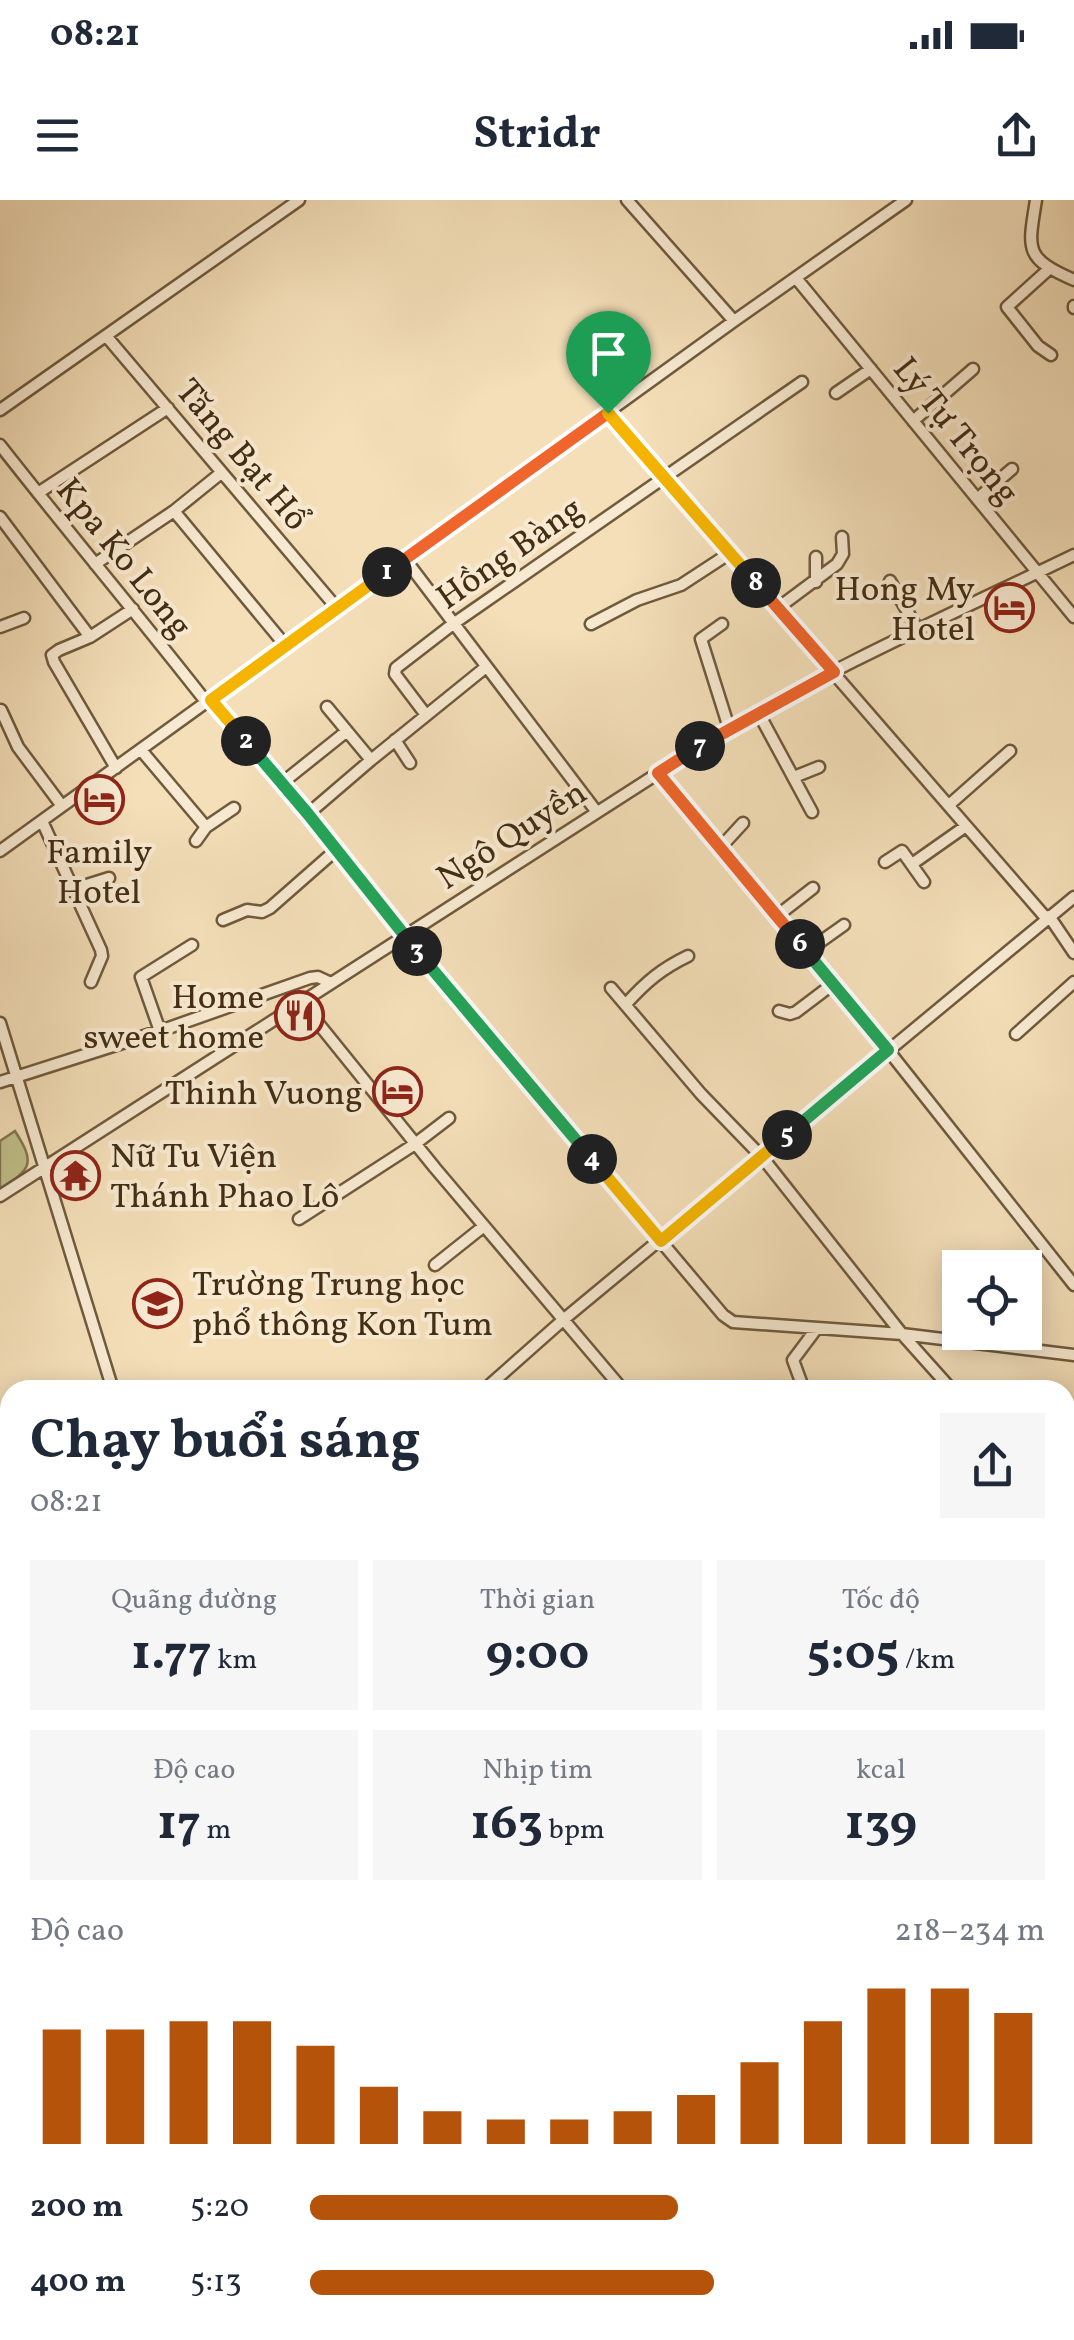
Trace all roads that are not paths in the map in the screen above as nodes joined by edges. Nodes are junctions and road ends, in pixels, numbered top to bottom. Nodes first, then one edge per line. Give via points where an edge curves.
1 (626, 200) edge
2 (906, 200) edge
3 (1036, 200) edge
4 (294, 201) edge
5 (1049, 269) junction
6 (796, 278) junction
7 (1074, 280) edge
8 (734, 320) junction
9 (107, 336) junction
10 (1050, 355) dead end
11 (973, 368) dead end
12 (871, 369) junction
13 (802, 382) dead end
14 (836, 393) dead end
15 (168, 408) junction
16 (0, 410) edge
17 (608, 413) junction
18 (914, 421) junction
19 (0, 446) edge
20 (1012, 470) dead end
21 (222, 473) junction
22 (664, 477) junction
23 (38, 493) junction
24 (978, 499) junction
25 (174, 511) junction
26 (0, 518) edge
27 (842, 537) dead end
28 (730, 553) junction
29 (1074, 555) edge
30 (816, 557) dead end
31 (405, 559) junction
32 (95, 564) junction
33 (1038, 572) junction
34 (816, 582) junction
35 (890, 582) dead end
36 (336, 608) junction
37 (778, 608) junction
38 (134, 609) junction
39 (1074, 617) edge
40 (24, 618) dead end
41 (453, 624) junction
42 (591, 624) dead end
43 (722, 624) dead end
44 (0, 627) edge
45 (918, 630) junction
46 (90, 637) junction
47 (285, 646) junction
48 (486, 666) junction
49 (834, 672) junction
50 (209, 702) junction
51 (327, 707) dead end
52 (1, 710) edge
53 (758, 712) junction
54 (426, 715) junction
55 (730, 728) junction
56 (346, 730) junction
57 (395, 740) junction
58 (141, 750) junction
59 (1010, 751) dead end
60 (370, 760) junction
61 (410, 763) dead end
62 (819, 767) dead end
63 (116, 768) junction
64 (658, 773) junction
65 (794, 778) junction
66 (282, 784) junction
67 (949, 805) junction
68 (62, 806) junction
69 (234, 808) dead end
70 (596, 811) junction
71 (812, 812) dead end
72 (308, 814) junction
73 (42, 821) junction
74 (743, 823) dead end
75 (966, 826) junction
76 (206, 827) junction
77 (196, 841) dead end
78 (720, 848) junction
79 (336, 850) junction
80 (0, 851) edge
81 (885, 862) dead end
82 (912, 864) junction
83 (109, 878) dead end
84 (924, 882) dead end
85 (813, 888) dead end
86 (74, 890) junction
87 (1074, 896) edge
88 (776, 916) junction
89 (1047, 917) junction
90 (224, 920) dead end
91 (844, 925) dead end
92 (405, 937) junction
93 (192, 945) dead end
94 (806, 952) junction
95 (1074, 953) edge
96 (688, 956) dead end
97 (91, 982) dead end
98 (1074, 982) edge
99 (331, 983) junction
100 (833, 984) junction
101 (611, 988) dead end
102 (302, 1002) junction
103 (626, 1004) junction
104 (779, 1011) dead end
105 (0, 1022) edge
106 (160, 1031) junction
107 (1016, 1034) dead end
108 (888, 1050) junction
109 (17, 1076) junction
110 (0, 1082) edge
111 (449, 1118) dead end
112 (415, 1144) junction
113 (762, 1156) junction
114 (45, 1167) junction
115 (0, 1196) edge
116 (299, 1220) dead end
117 (484, 1226) junction
118 (661, 1241) junction
119 (435, 1265) dead end
120 (1074, 1285) edge
121 (563, 1320) junction
122 (817, 1328) junction
123 (902, 1334) junction
124 (1074, 1355) edge
125 (110, 1380) edge
126 (495, 1380) edge
127 (614, 1380) edge
128 (800, 1380) edge
129 (943, 1380) edge

1 - 8 street
2 - 6 street
3 - 5 street via 1030,242
4 - 9 street
5 - 7 street
5 - 10 street via 1006,307
6 - 8 street
6 - 12 street, Lý Tự Trọng
8 - 17 street
9 - 15 street, Tăng Bạt Hổ
9 - 16 street
11 - 18 street
12 - 14 street
12 - 18 street, Lý Tự Trọng
13 - 22 street, Hồng Bàng
15 - 21 street, Tăng Bạt Hổ
15 - 23 street
17 - 22 street
17 - 31 street
18 - 24 street, Lý Tự Trọng
19 - 23 street, Kpa Ko Long
20 - 24 street
21 - 25 street
21 - 36 street, Tăng Bạt Hổ
22 - 28 street
22 - 41 street, Hồng Bàng
23 - 32 street, Kpa Ko Long
24 - 33 street, Lý Tự Trọng
25 - 32 street
25 - 47 street
26 - 46 street
27 - 34 street via 843,554
28 - 37 street
28 - 42 street via 681,585
29 - 33 street, Ngô Quyền
30 - 34 street
31 - 36 street
31 - 41 street
32 - 38 street, Kpa Ko Long
33 - 39 street, Lý Tự Trọng
33 - 45 street, Ngô Quyền
34 - 37 street
35 - 45 street
36 - 47 street
37 - 49 street
38 - 46 street
38 - 50 street, Kpa Ko Long
40 - 44 street
41 - 48 street
41 - 54 street, Hồng Bàng via 394,671
43 - 55 street via 701,639
45 - 49 street, Ngô Quyền
46 - 63 street via 52,659
47 - 50 street
48 - 54 street
48 - 70 street
49 - 53 street, Ngô Quyền
49 - 67 street
50 - 58 street
50 - 66 street, Kpa Ko Long
51 - 56 street
52 - 68 street via 18,747
53 - 55 street, Ngô Quyền
53 - 65 street
54 - 57 street
55 - 64 street, Ngô Quyền
56 - 60 street
56 - 66 street
57 - 60 street
57 - 61 street
58 - 63 street
58 - 76 street
59 - 67 street
60 - 72 street
62 - 65 street
63 - 68 street
64 - 70 street, Ngô Quyền
64 - 78 street
65 - 71 street
66 - 72 street, Kpa Ko Long
67 - 75 street
68 - 73 street
69 - 76 street
70 - 92 street, Ngô Quyền
72 - 79 street, Kpa Ko Long
73 - 80 street
73 - 86 street
74 - 78 street
75 - 82 street
75 - 89 street
76 - 77 street
78 - 88 street
79 - 90 street via 270,908
79 - 92 street, Kpa Ko Long
81 - 82 street via 902,851
82 - 84 street
83 - 86 street
85 - 88 street
86 - 97 street via 101,950
87 - 89 street
88 - 94 street
89 - 95 street
89 - 108 street
91 - 94 street
92 - 99 street, Ngô Quyền
92 - 118 street, Kpa Ko Long
93 - 106 street via 141,977
94 - 100 street
96 - 103 street via 665,967
98 - 107 street
99 - 102 street, Ngô Quyền
99 - 106 street via 310,978
100 - 104 street via 796,1012
100 - 108 street
101 - 103 street
102 - 112 street
102 - 114 street, Ngô Quyền
103 - 113 street
105 - 109 street
106 - 109 street
108 - 113 street
108 - 120 street
109 - 110 street
109 - 114 street
111 - 112 street
112 - 116 street
112 - 117 street
113 - 118 street
113 - 123 street
114 - 115 street, Ngô Quyền
114 - 125 street
117 - 119 street
117 - 121 street
118 - 121 street
118 - 122 street, Kpa Ko Long via 723,1316
121 - 126 street
121 - 127 street
122 - 123 street, Kpa Ko Long
122 - 128 street via 793,1360
123 - 124 street, Kpa Ko Long
123 - 129 street

